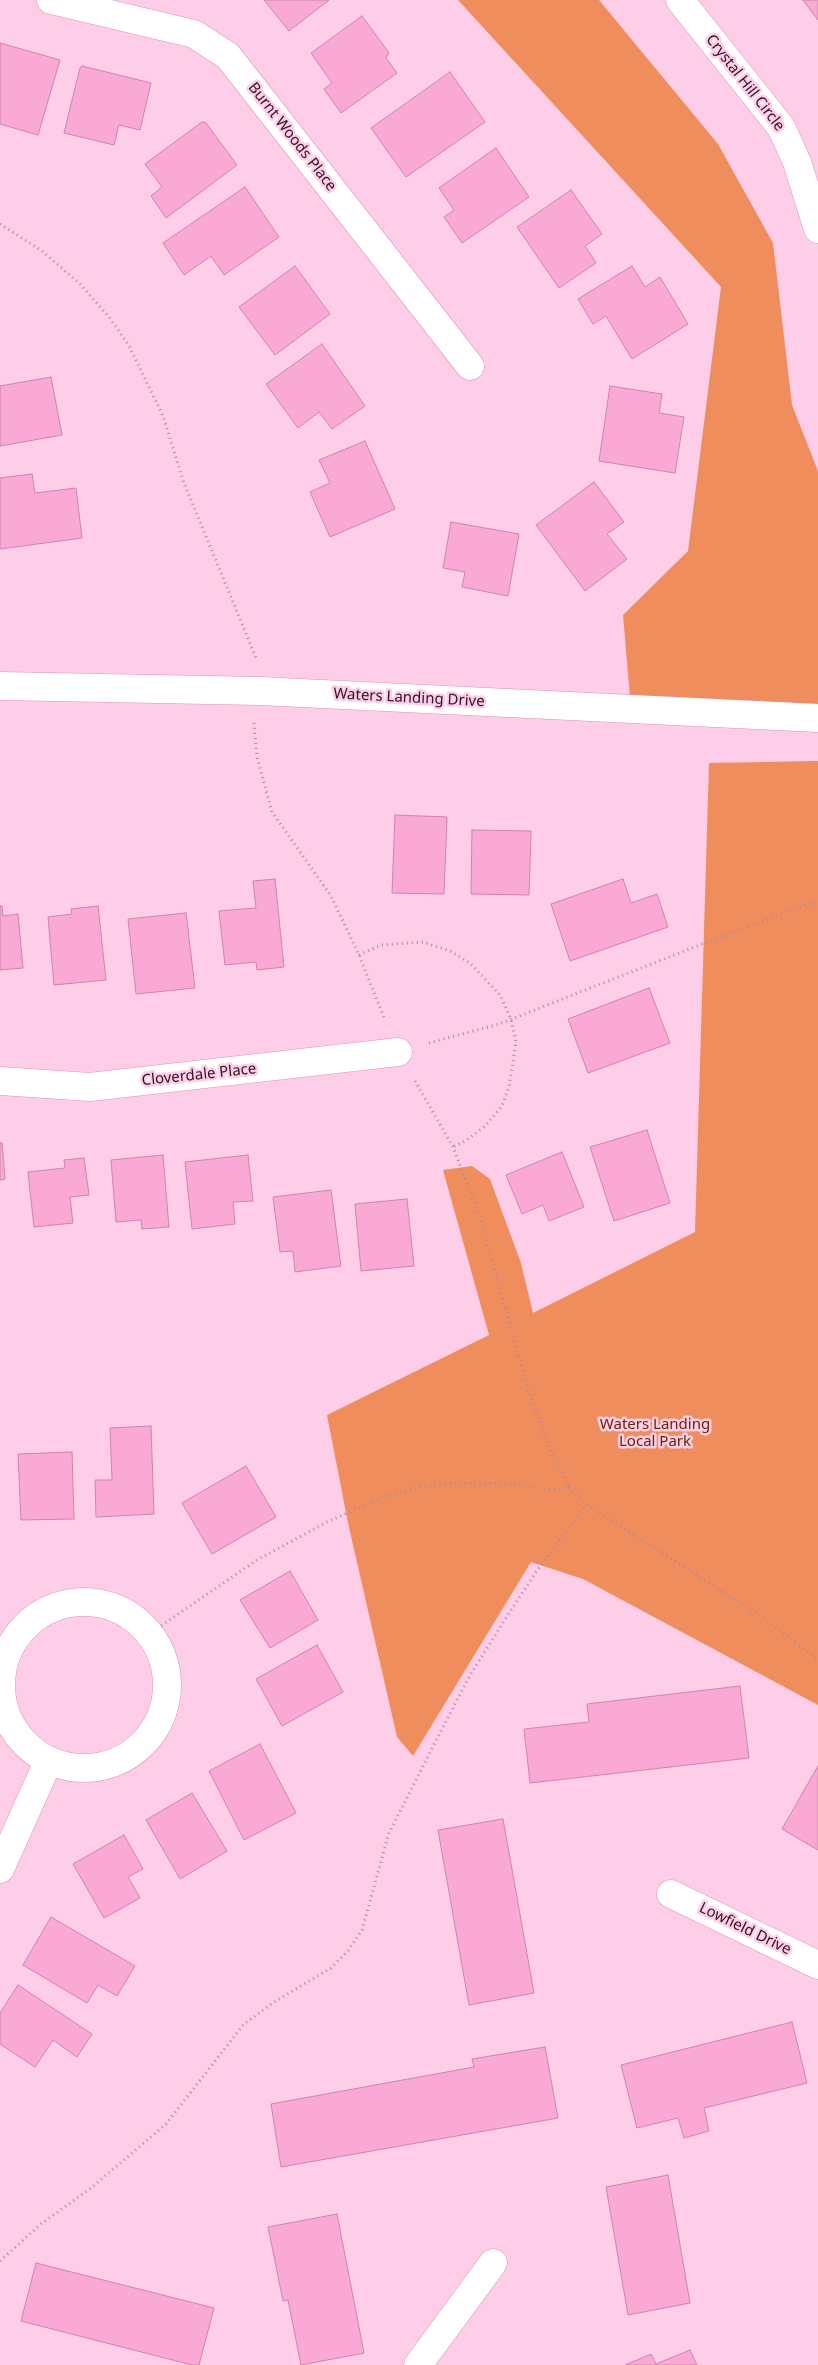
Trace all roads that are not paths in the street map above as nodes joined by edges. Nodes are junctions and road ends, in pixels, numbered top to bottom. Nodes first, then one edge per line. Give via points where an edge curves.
1 (52, 0) edge
2 (680, 0) edge
3 (818, 229) edge
4 (470, 366) dead end
5 (0, 686) edge
6 (818, 718) edge
7 (398, 1052) road end
8 (0, 1081) edge
9 (49, 1760) junction
10 (0, 1869) edge
11 (671, 1894) dead end
12 (818, 1965) edge
13 (493, 2263) dead end
14 (418, 2365) edge

1 - 4 street, Burnt Woods Place via 194,34 228,56
2 - 3 street, Crystal Hill Circle via 781,126 797,162
5 - 6 street, Waters Landing Drive via 260,691
7 - 8 street, Cloverdale Place via 90,1087
9 - 9 street via 75,1768 102,1766 126,1756 147,1739 161,1717 167,1690 165,1664 149,1634 136,1620 113,1607 87,1601 62,1604 38,1615 20,1632 7,1653 1,1678 3,1703 12,1727 28,1746
9 - 10 street
11 - 12 street, Lowfield Drive
13 - 14 street

